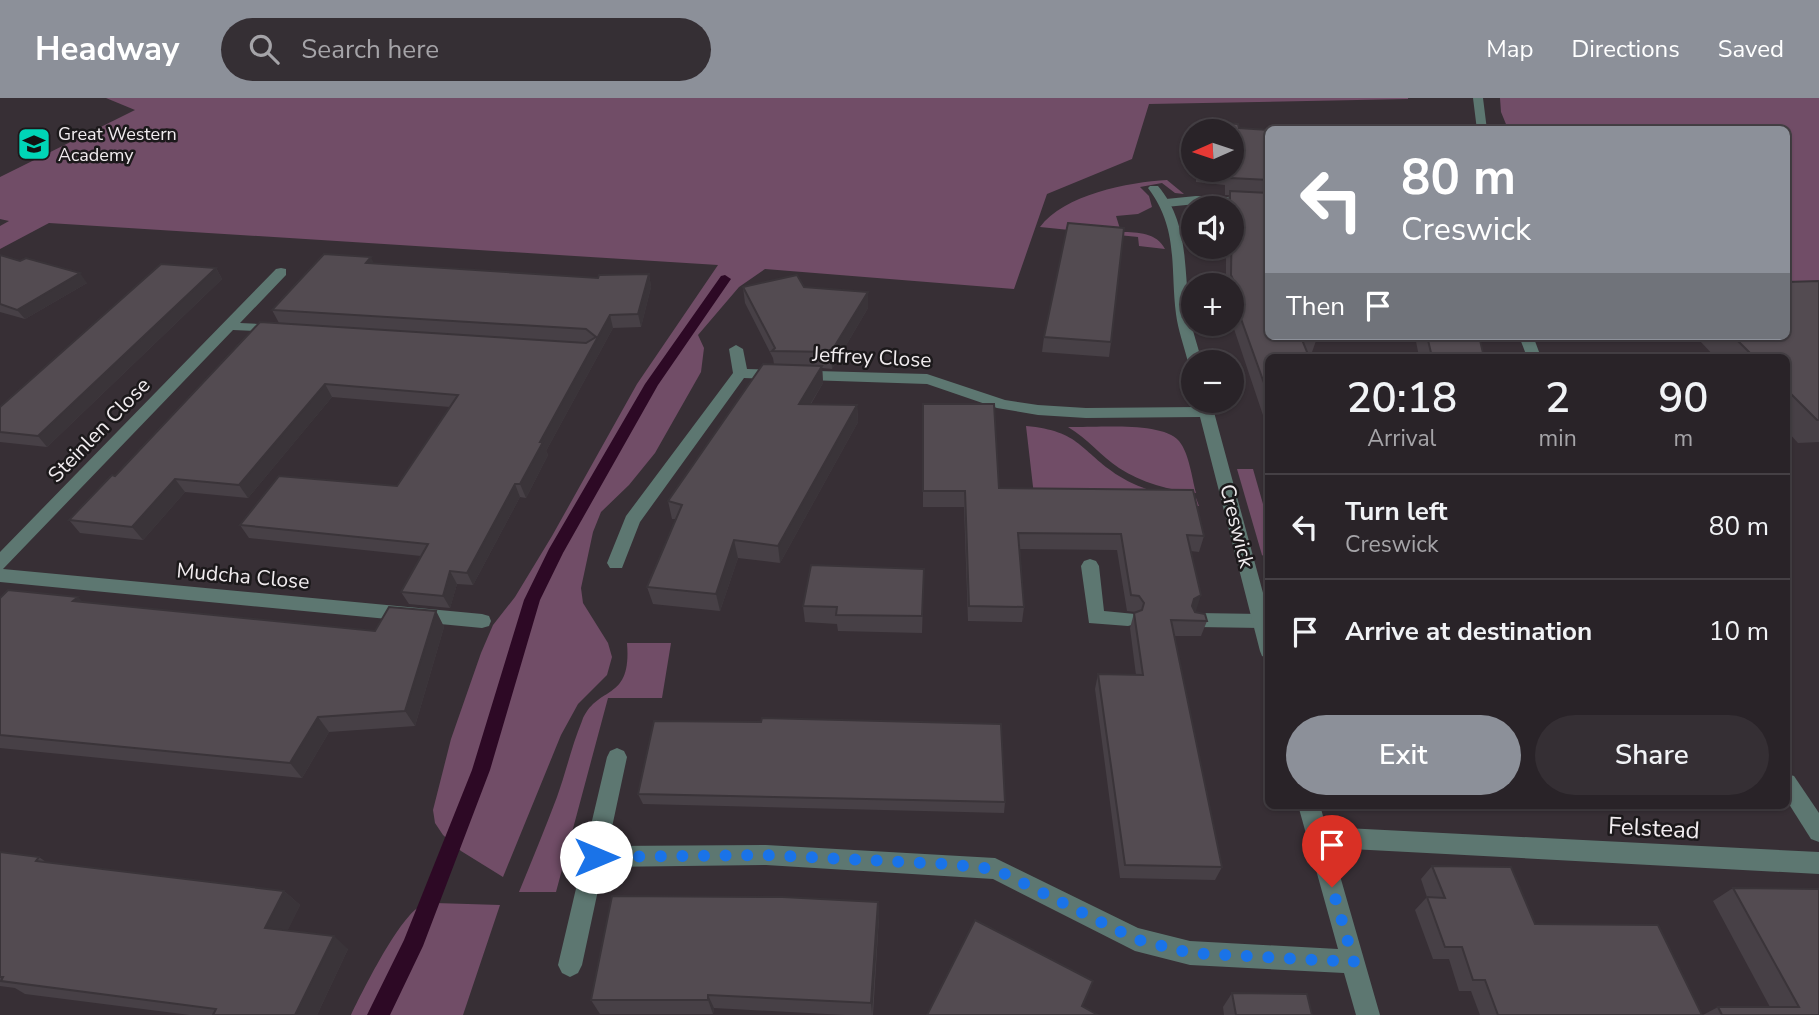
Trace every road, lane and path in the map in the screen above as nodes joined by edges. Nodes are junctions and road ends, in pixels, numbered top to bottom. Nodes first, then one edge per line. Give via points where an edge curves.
1 (1478, 98) edge
2 (1482, 126) edge
3 (1154, 188) dead end
4 (1265, 202) edge
5 (1166, 203) junction
6 (281, 272) dead end
7 (229, 326) junction
8 (298, 331) edge
9 (736, 349) dead end
10 (1192, 350) edge
11 (740, 373) junction
12 (1181, 407) edge
13 (1208, 413) edge
14 (616, 563) dead end
15 (1090, 566) dead end
16 (2, 575) edge
17 (1128, 619) dead end
18 (1198, 620) edge
19 (482, 621) dead end
20 (1261, 621) junction
21 (1265, 636) edge
22 (617, 757) dead end
23 (1790, 788) edge
24 (1311, 809) edge
25 (1819, 832) edge
26 (1318, 837) junction
27 (596, 857) junction
28 (1819, 863) edge
29 (1354, 962) junction
30 (570, 965) dead end
31 (1368, 1015) edge

1 - 2 street
3 - 5 street
4 - 5 street
5 - 10 street via 1180,258 1184,315
6 - 7 street, Steinlen Close
7 - 8 street
7 - 16 street, Steinlen Close
9 - 11 street
11 - 12 street, Jeffrey Close via 927,379 1003,404 1054,411
11 - 14 street via 632,520
13 - 20 street, Creswick
15 - 17 street via 1096,618
16 - 19 street, Mudcha Close
18 - 20 street
20 - 21 street, Creswick
22 - 27 street
23 - 25 street
24 - 26 street
26 - 28 street, Felstead
26 - 29 street
27 - 29 street via 766,855 995,869 1135,939 1179,950
27 - 30 street
29 - 31 street

